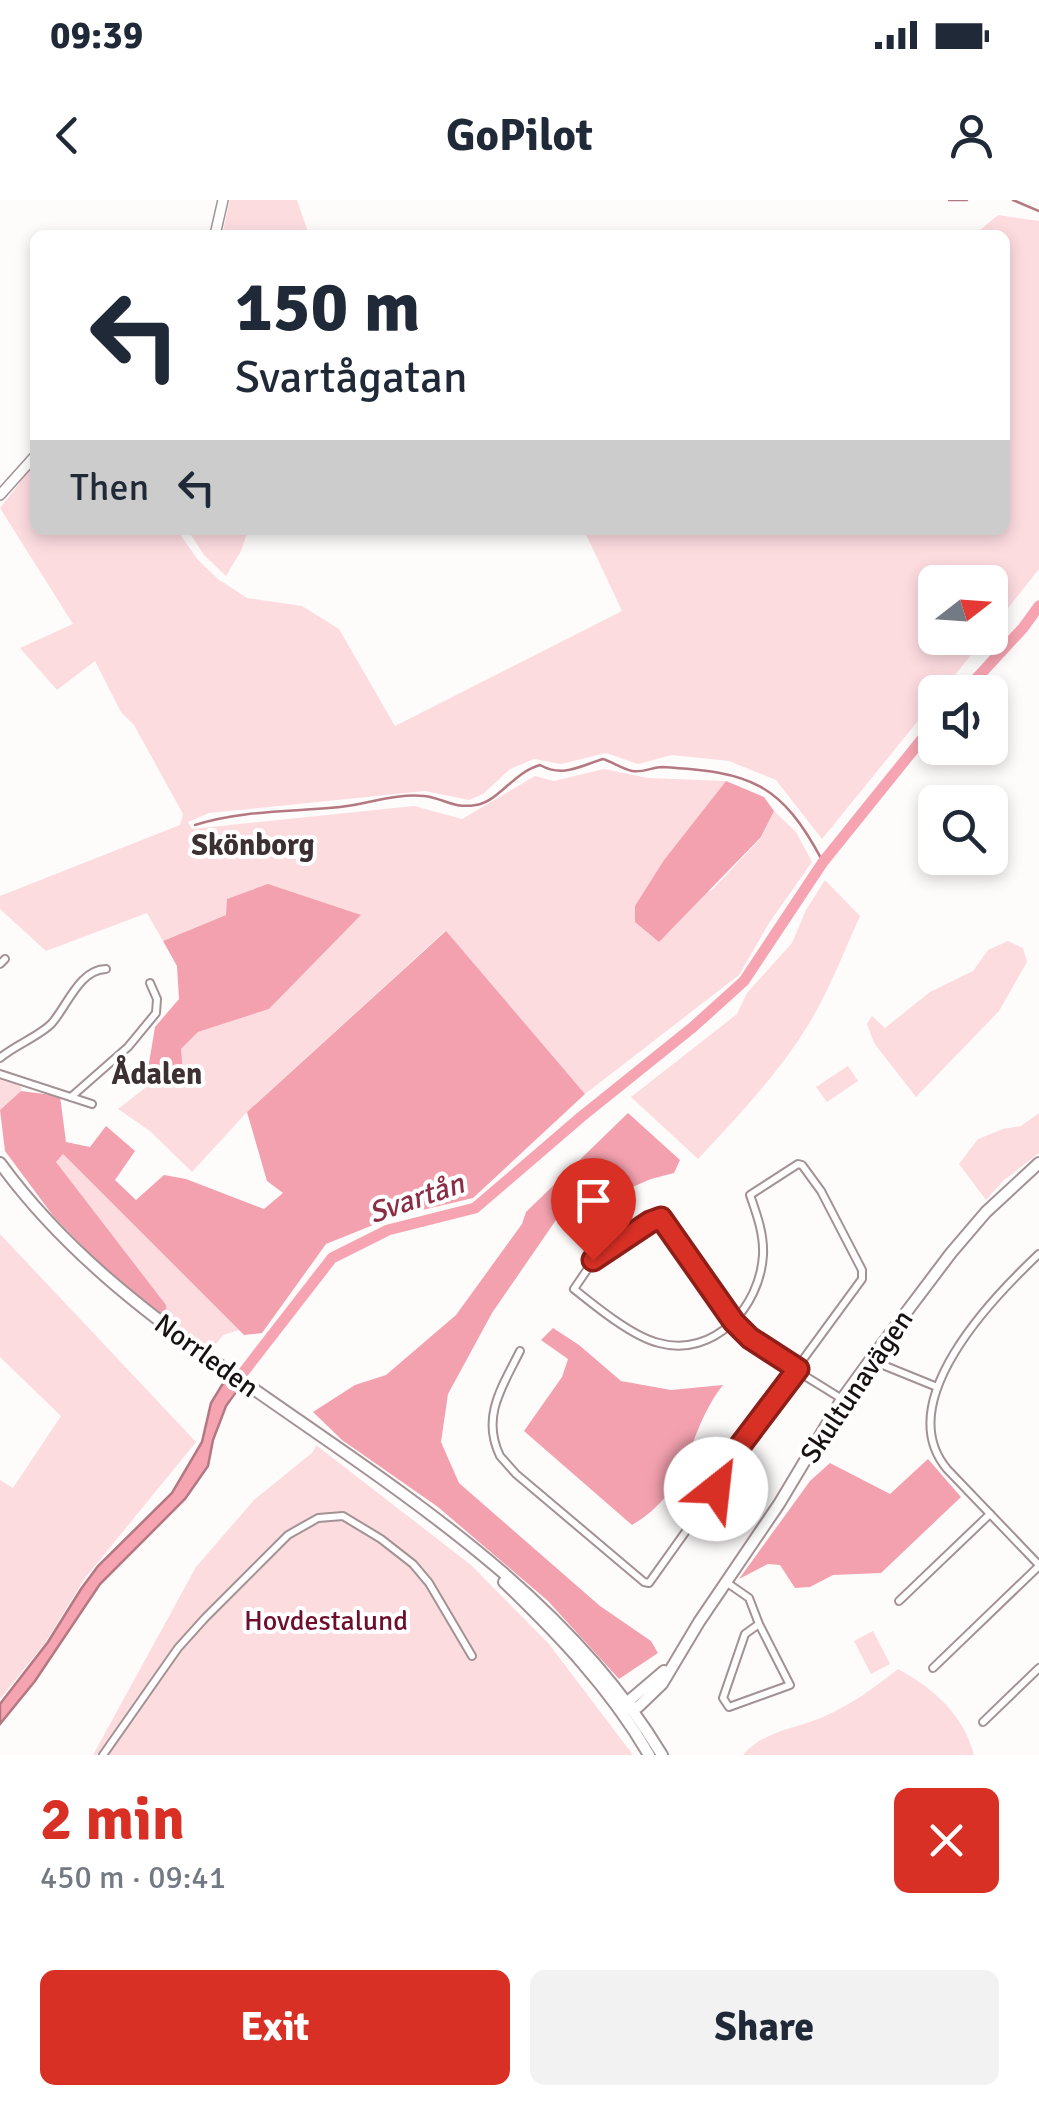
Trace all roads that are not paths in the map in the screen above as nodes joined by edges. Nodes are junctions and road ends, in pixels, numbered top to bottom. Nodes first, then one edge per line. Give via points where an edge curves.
1 (223, 200) edge
2 (216, 230) edge
3 (30, 462) edge
4 (0, 495) edge
5 (106, 970) dead end
6 (150, 983) dead end
7 (0, 1058) edge
8 (0, 1074) edge
9 (72, 1097) junction
10 (92, 1104) dead end
11 (0, 1163) edge
12 (1039, 1163) edge
13 (1038, 1256) edge
14 (734, 1322) junction
15 (520, 1351) dead end
16 (874, 1361) junction
17 (798, 1369) junction
18 (937, 1387) junction
19 (846, 1401) junction
20 (990, 1514) junction
21 (1039, 1565) edge
22 (726, 1582) junction
23 (899, 1601) dead end
24 (759, 1624) junction
25 (472, 1656) dead end
26 (676, 1659) junction
27 (934, 1668) dead end
28 (1039, 1668) edge
29 (662, 1684) junction
30 (626, 1703) junction
31 (983, 1722) dead end
32 (650, 1737) junction
33 (103, 1755) edge
34 (650, 1755) edge
35 (662, 1755) edge

1 - 2 street
3 - 4 street
5 - 7 street via 95,970 51,1024
6 - 9 street via 156,1013
8 - 9 street
9 - 10 street
11 - 30 main road, Norrleden via 116,1288 528,1594
12 - 16 main road, Skultunavägen via 986,1212
13 - 18 street via 990,1305
14 - 14 street via 701,1342 660,1344 574,1288 593,1260 661,1218
14 - 17 street
14 - 17 street via 761,1271 762,1230 750,1195 802,1165 863,1275
15 - 17 street via 490,1418 500,1456 644,1582 652,1580
16 - 18 street
16 - 19 main road, Skultunavägen
17 - 19 street
18 - 20 street via 930,1424 934,1451
19 - 22 main road, Skultunavägen
20 - 21 street
20 - 23 street
21 - 27 street
22 - 24 street via 749,1598
22 - 26 main road, Skultunavägen
24 - 24 street via 745,1634 723,1698 728,1706 790,1686
25 - 33 street via 413,1564 343,1516 318,1518 288,1536 205,1618
26 - 29 main road, Skultunavägen
26 - 30 main road, Skultunavägen
28 - 31 street
29 - 30 main road, Skultunavägen via 643,1704
29 - 32 main road via 648,1712
30 - 32 main road, Norrleden
30 - 34 main road, Norrleden
32 - 35 main road, Norrleden

